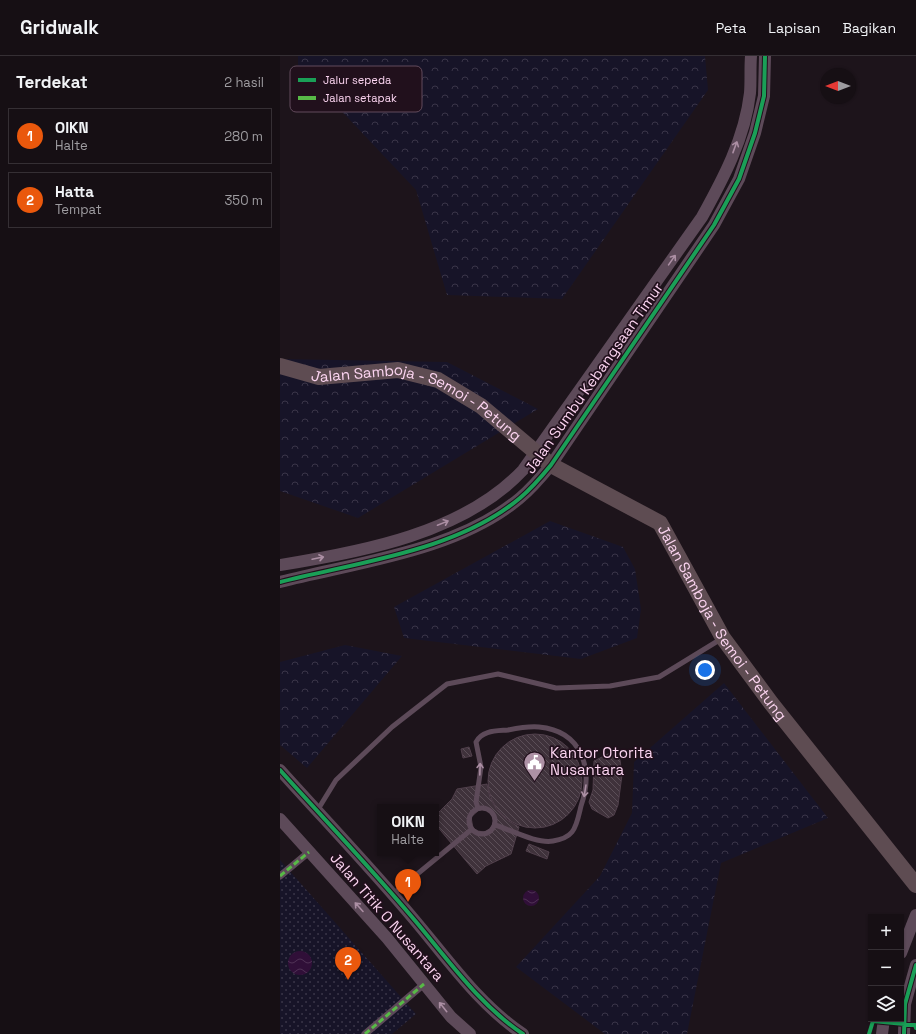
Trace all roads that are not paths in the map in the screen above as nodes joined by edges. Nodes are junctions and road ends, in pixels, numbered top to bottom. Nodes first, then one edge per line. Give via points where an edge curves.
1 (751, 56) edge
2 (765, 56) edge
3 (280, 366) edge
4 (537, 452) junction
5 (551, 465) junction
6 (280, 565) edge
7 (280, 582) edge
8 (723, 638) junction
9 (280, 770) edge
10 (478, 808) junction
11 (317, 811) junction
12 (280, 819) edge
13 (495, 825) junction
14 (472, 829) junction
15 (309, 852) junction
16 (280, 876) edge
17 (916, 885) edge
18 (393, 895) junction
19 (916, 916) edge
20 (902, 950) edge
21 (916, 965) edge
22 (424, 984) junction
23 (884, 1022) edge
24 (365, 1034) edge
25 (470, 1034) edge
26 (523, 1034) edge
27 (882, 1034) edge
28 (904, 1034) edge

4 -> 1 street, Jalan Sumbu Kebangsaan Timur via 702,217 726,173 742,129 750,94
2 - 5 street, Jalan Sumbu Kebangsaan Timur via 764,96 755,133 739,179 714,225
3 - 4 highway, Jalan Samboja - Semoi - Petung via 319,377 398,370 438,380 481,406
4 - 5 highway, Jalan Samboja - Semoi - Petung
6 -> 4 street, Jalan Sumbu Kebangsaan Timur via 374,546 424,532 452,520 510,485
5 - 7 street, Jalan Sumbu Kebangsaan Timur via 520,498 484,522 461,532 385,558
5 - 8 highway, Jalan Samboja - Semoi - Petung via 660,523
8 - 11 lane via 659,677 610,686 556,688 498,674 447,684 392,727 336,780
8 - 17 highway, Jalan Samboja - Semoi - Petung
9 - 11 street, Jalan Titik 0 Nusantara
10 - 13 lane via 492,811 496,817
10 -> 13 lane via 476,802 481,767 476,742 478,737 527,726 539,727 566,736 576,746 585,762 587,777 585,796 572,832 564,838 538,841
10 - 14 lane via 470,817
11 - 18 street, Jalan Titik 0 Nusantara
12 - 15 street, Jalan Titik 0 Nusantara
13 - 14 lane via 492,831 485,834
14 - 18 lane
15 - 16 street
22 -> 15 street, Jalan Titik 0 Nusantara via 387,938
18 - 26 street, Jalan Titik 0 Nusantara via 475,993
19 - 20 street
21 - 28 street via 906,1004
22 - 24 street
25 -> 22 street, Jalan Titik 0 Nusantara via 451,1017
23 - 27 street

